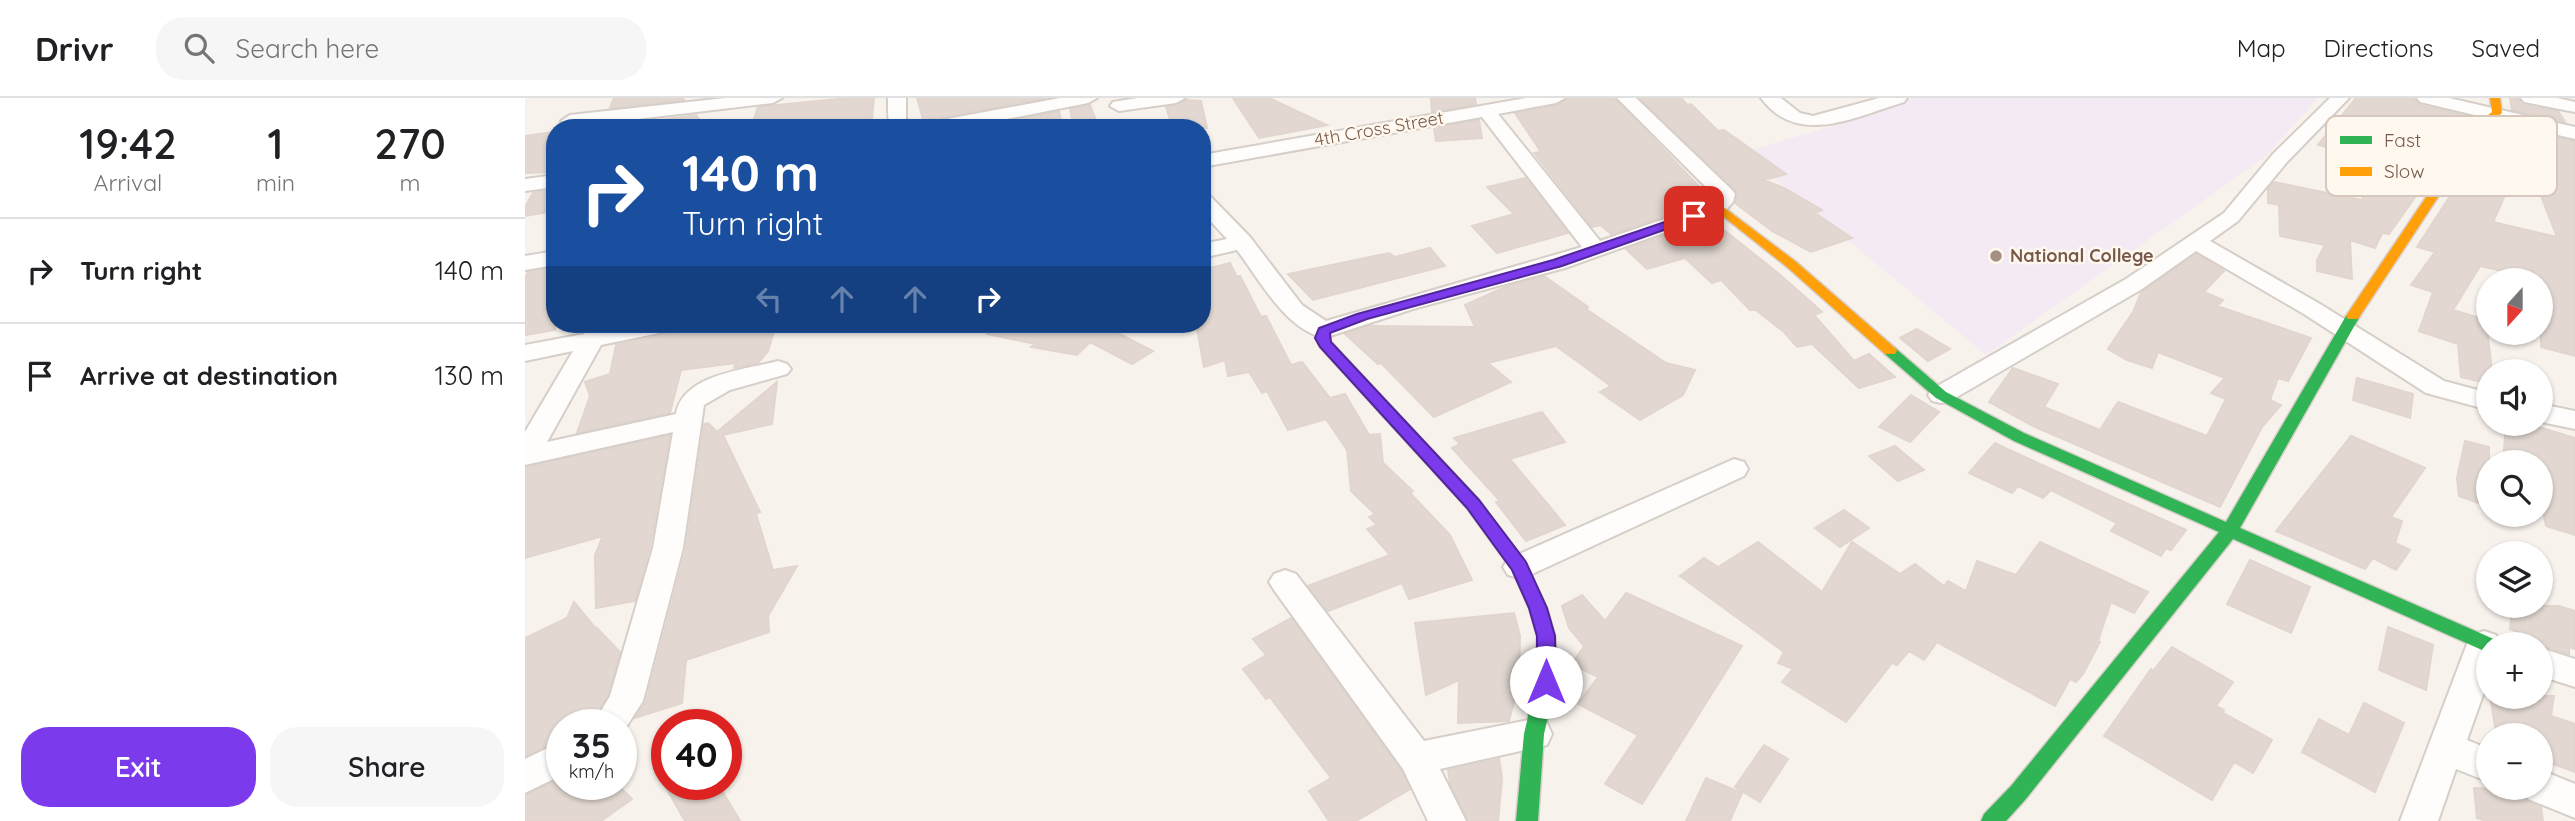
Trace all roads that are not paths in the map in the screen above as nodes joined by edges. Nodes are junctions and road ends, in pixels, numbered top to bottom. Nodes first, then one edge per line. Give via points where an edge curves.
1 (773, 98) edge
2 (897, 98) edge
3 (1089, 98) edge
4 (1177, 98) edge
5 (1556, 98) edge
6 (1626, 98) edge
7 (1770, 98) edge
8 (1898, 98) edge
9 (2340, 98) edge
10 (2426, 98) edge
11 (2530, 98) edge
12 (2496, 106) edge
13 (736, 107) edge
14 (2575, 107) edge
15 (1122, 108) edge
16 (1486, 110) junction
17 (2526, 116) edge
18 (594, 119) edge
19 (897, 119) edge
20 (978, 119) edge
21 (2557, 126) edge
22 (2575, 132) edge
23 (1211, 158) edge
24 (546, 182) edge
25 (525, 185) edge
26 (2432, 196) edge
27 (1719, 207) junction
28 (1211, 208) edge
29 (1243, 242) junction
30 (2195, 242) junction
31 (1211, 249) edge
32 (1596, 250) junction
33 (546, 259) edge
34 (525, 262) edge
35 (1324, 331) junction
36 (2345, 332) junction
37 (595, 333) edge
38 (597, 333) edge
39 (525, 353) edge
40 (778, 369) dead end
41 (1941, 395) junction
42 (2476, 398) edge
43 (2553, 415) edge
44 (688, 420) junction
45 (2575, 420) edge
46 (525, 456) edge
47 (1734, 469) dead end
48 (2229, 532) junction
49 (1519, 567) junction
50 (1285, 582) dead end
51 (2476, 641) edge
52 (2553, 666) edge
53 (2476, 671) edge
54 (2575, 673) edge
55 (621, 709) edge
56 (1534, 734) junction
57 (2446, 748) junction
58 (1416, 758) junction
59 (2476, 761) edge
60 (546, 766) edge
61 (525, 778) edge
62 (2553, 792) edge
63 (2575, 801) edge
64 (1447, 821) edge
65 (1527, 821) edge
66 (1992, 821) edge
67 (2419, 821) edge

1 - 13 street
2 - 19 street
3 - 20 street
4 - 15 street
5 - 16 street, 4th Cross Street
6 - 27 street via 1725,194
7 - 8 street via 1794,120 1809,123
9 - 30 street via 2280,158 2231,217
10 - 12 street
11 - 14 street
12 - 17 street
13 - 18 street
16 - 23 street, 4th Cross Street
16 - 32 street
21 - 22 street
24 - 25 street
26 - 36 street
27 - 32 street
27 - 41 street
28 - 29 street
29 - 31 street
29 - 35 street via 1293,310
30 - 36 street
30 - 41 street via 2134,284
32 - 35 street
33 - 34 street
35 - 49 street via 1325,344 1473,504
36 - 42 street via 2435,387
36 - 48 street
37 - 39 street
38 - 46 street
40 - 44 street via 701,392 691,402
41 - 48 street via 2019,437
43 - 45 street
44 - 46 street
44 - 55 street via 668,548
47 - 49 street
48 - 51 street
48 - 66 street
49 - 56 street via 1546,636 1546,682
50 - 58 street
52 - 54 street
53 - 57 street
56 - 58 street
56 - 65 street
57 - 59 street
57 - 67 street
58 - 64 street
60 - 61 street
62 - 63 street

